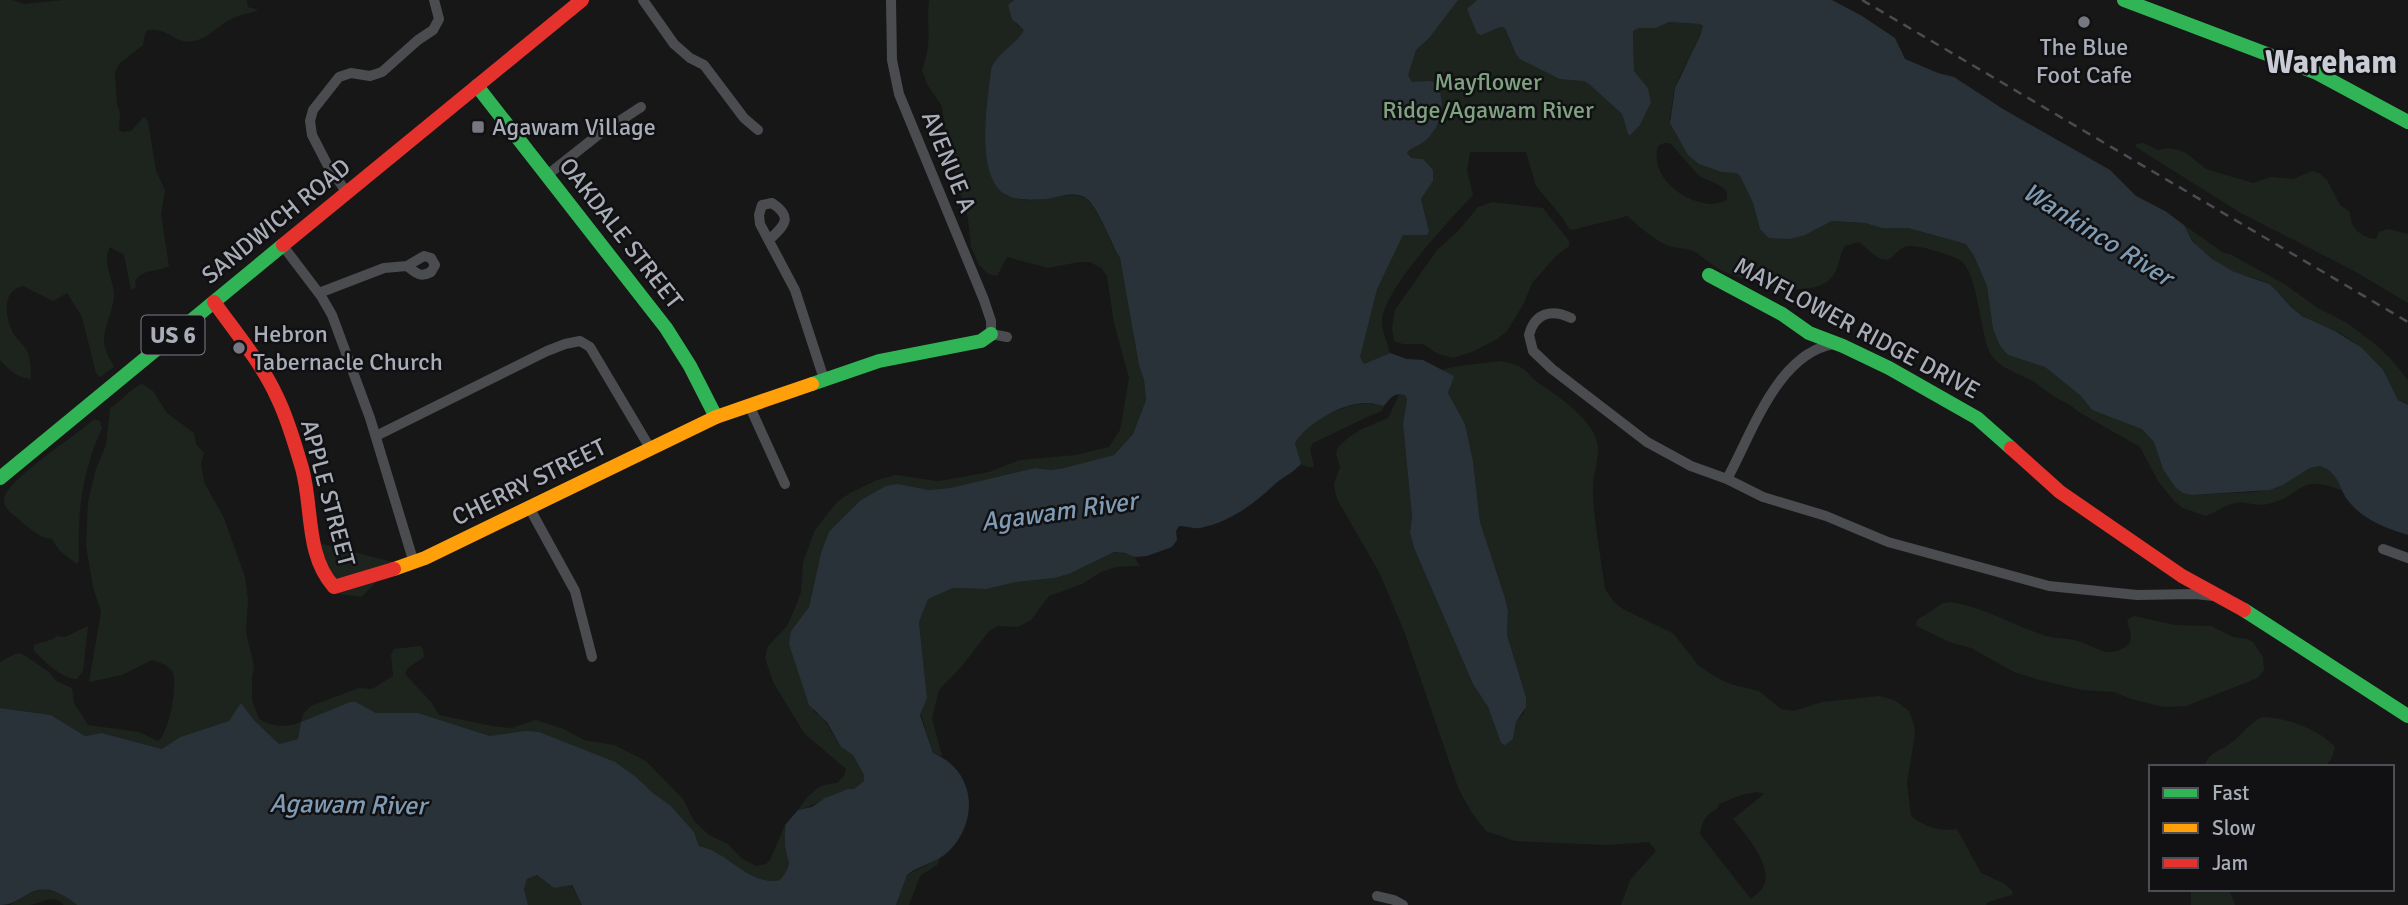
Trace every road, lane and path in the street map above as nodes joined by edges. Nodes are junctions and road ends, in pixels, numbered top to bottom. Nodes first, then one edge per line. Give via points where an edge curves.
1 (434, 0) edge
2 (582, 0) edge
3 (643, 0) edge
4 (891, 0) edge
5 (2124, 0) edge
6 (477, 86) junction
7 (641, 107) dead end
8 (2408, 122) edge
9 (758, 130) dead end
10 (546, 176) junction
11 (347, 193) junction
12 (770, 239) dead end
13 (283, 246) junction
14 (407, 266) dead end
15 (1709, 275) dead end
16 (319, 293) junction
17 (214, 302) junction
18 (1571, 318) dead end
19 (991, 334) junction
20 (1007, 337) dead end
21 (1834, 344) junction
22 (824, 379) junction
23 (749, 405) junction
24 (716, 417) junction
25 (376, 436) junction
26 (650, 448) junction
27 (0, 478) edge
28 (1727, 479) junction
29 (785, 484) dead end
30 (530, 509) junction
31 (2383, 549) dead end
32 (2408, 558) edge
33 (414, 563) junction
34 (2219, 597) junction
35 (592, 657) dead end
36 (2408, 716) edge
37 (1377, 896) dead end
38 (1403, 905) edge

1 - 11 street via 439,19 433,30 379,74 339,77 313,110 312,135
2 - 6 street, SANDWICH ROAD / US 6
3 - 9 street via 674,44 704,65
4 - 19 street, AVENUE A via 897,86 984,300
5 - 8 street via 2317,73
6 - 10 street, OAKDALE STREET
6 - 11 street, SANDWICH ROAD / US 6
7 - 10 street
10 - 24 street, OAKDALE STREET via 666,328
11 - 13 street, SANDWICH ROAD / US 6
12 - 22 street via 795,290
13 - 16 street
13 - 17 street, SANDWICH ROAD / US 6
14 - 16 street via 384,268
15 - 21 street, MAYFLOWER RIDGE DRIVE
16 - 25 street via 332,315
17 - 27 street, SANDWICH ROAD / US 6
17 - 33 street, APPLE STREET via 278,398 303,471 314,545 327,580 340,587
18 - 28 street, MAYFLOWER RIDGE DRIVE via 1555,312 1536,321 1530,331 1530,346 1647,442
19 - 20 street
19 - 22 street, CHERRY STREET via 981,341 879,361
21 - 28 street via 1807,356 1776,388
21 - 34 street, MAYFLOWER RIDGE DRIVE via 1889,368 1977,418 2060,492
22 - 23 street, CHERRY STREET
23 - 24 street, CHERRY STREET
23 - 29 street
24 - 26 street, CHERRY STREET
25 - 26 street via 556,347 580,341 590,347
25 - 33 street
26 - 30 street, CHERRY STREET
28 - 34 street, MAYFLOWER RIDGE DRIVE via 1763,497 1888,542 2049,586
30 - 33 street, CHERRY STREET
30 - 35 street via 575,591
31 - 32 street
34 - 36 street, MAYFLOWER RIDGE DRIVE
37 - 38 street

